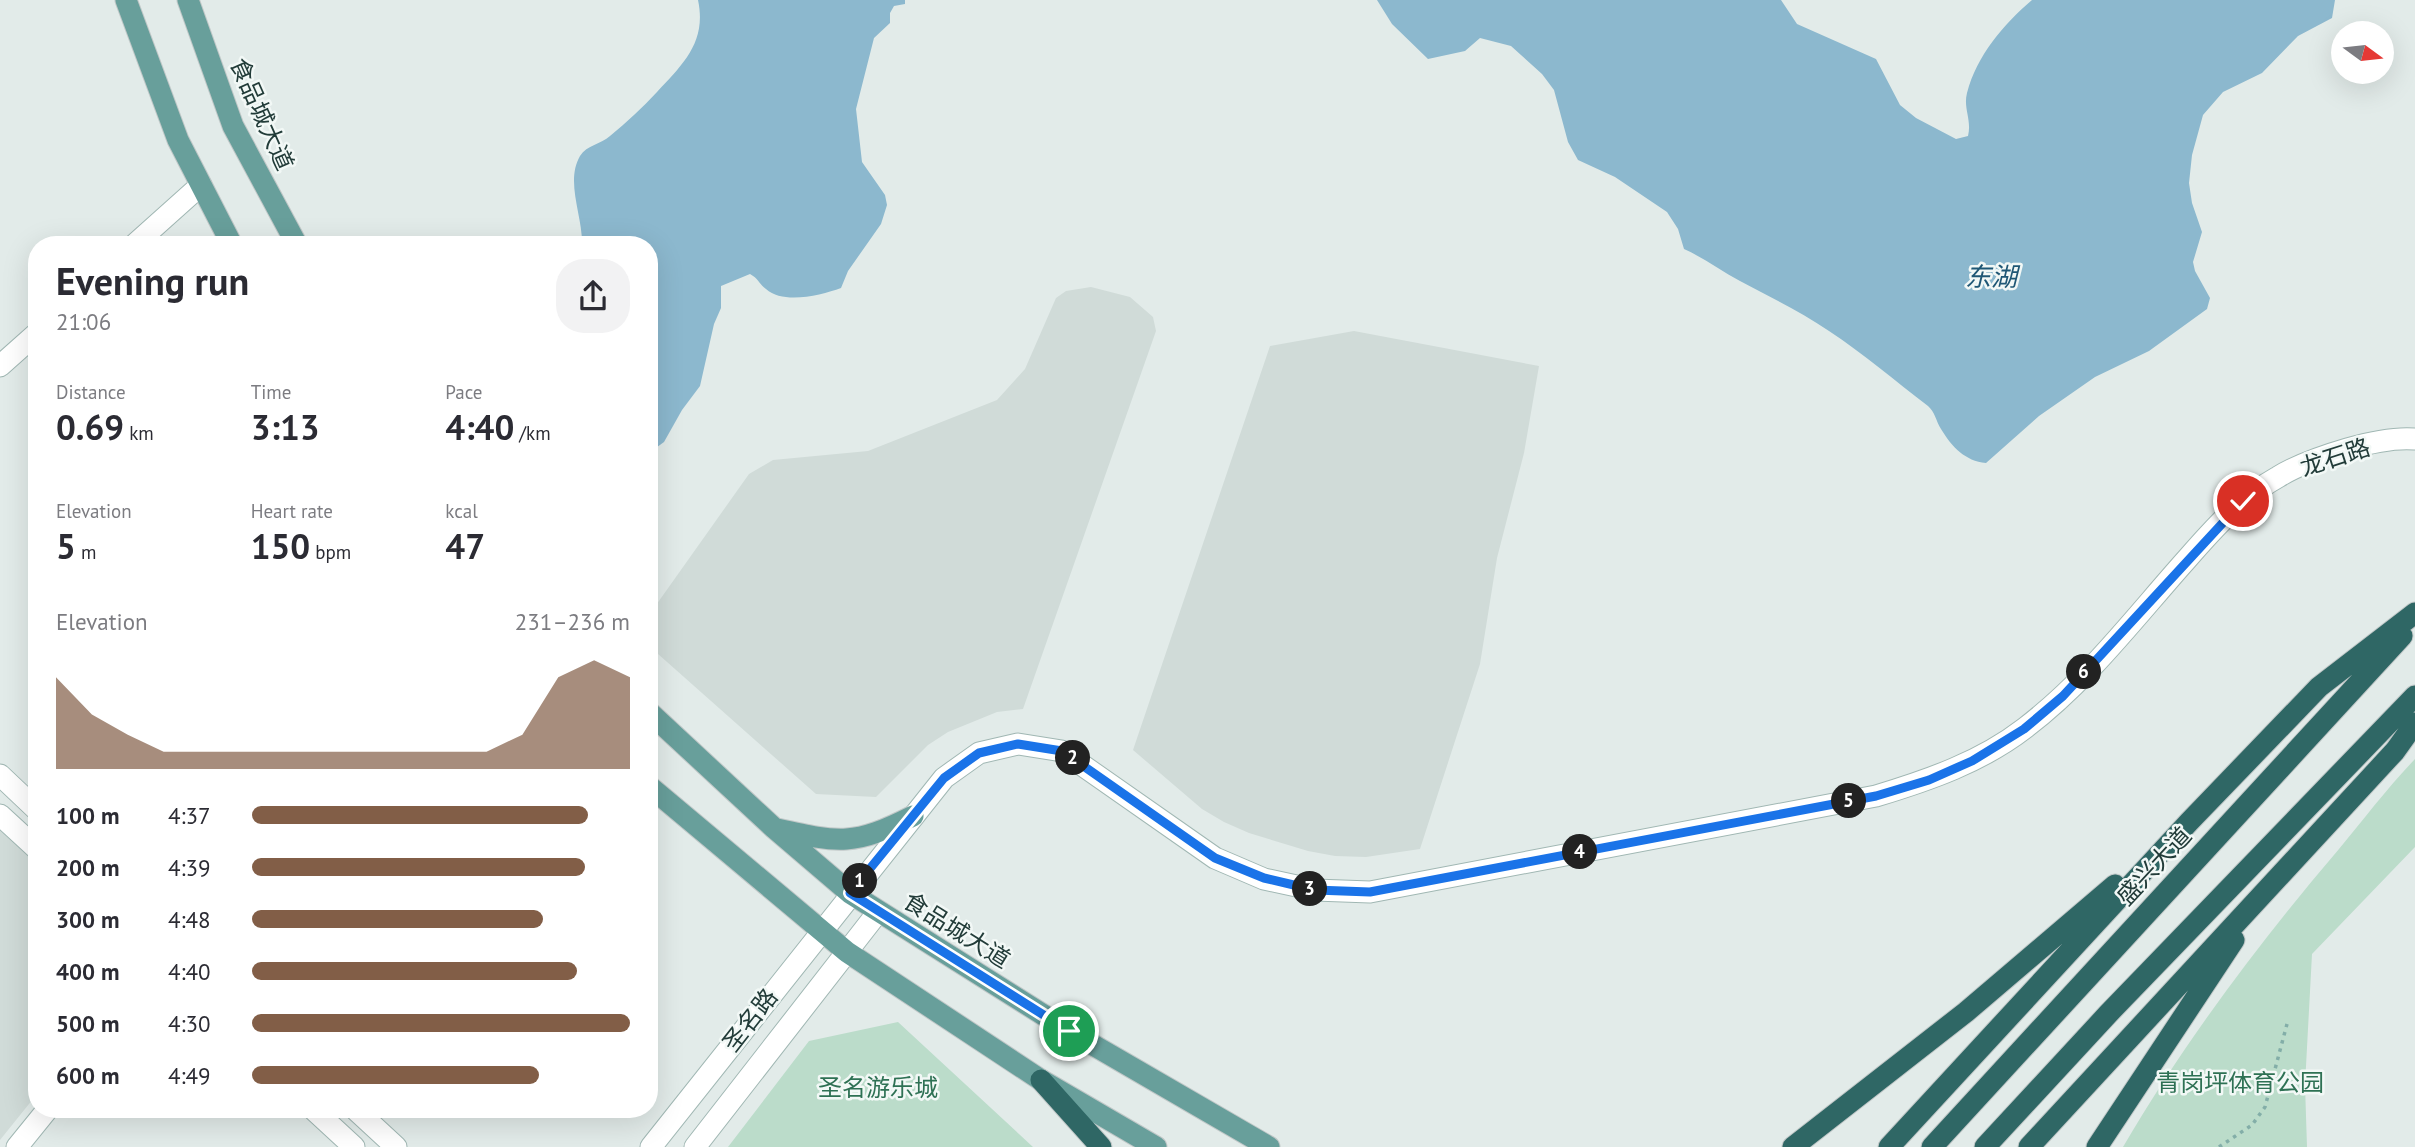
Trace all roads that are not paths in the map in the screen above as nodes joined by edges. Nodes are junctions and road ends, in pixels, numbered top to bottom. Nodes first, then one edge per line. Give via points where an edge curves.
1 (126, 0) edge
2 (188, 0) edge
3 (201, 185) junction
4 (144, 236) edge
5 (227, 236) edge
6 (292, 236) edge
7 (28, 341) edge
8 (0, 366) edge
9 (2415, 439) edge
10 (2415, 613) edge
11 (2415, 621) edge
12 (2415, 696) edge
13 (658, 720) edge
14 (2415, 723) edge
15 (0, 775) edge
16 (658, 794) edge
17 (28, 801) edge
18 (0, 815) edge
19 (913, 816) junction
20 (2189, 822) junction
21 (774, 828) junction
22 (28, 841) edge
23 (2270, 886) junction
24 (850, 893) junction
25 (878, 912) junction
26 (819, 932) junction
27 (847, 952) junction
28 (1041, 1080) junction
29 (41, 1118) edge
30 (323, 1118) edge
31 (365, 1118) edge
32 (2100, 1143) edge
33 (17, 1147) edge
34 (354, 1147) edge
35 (396, 1147) edge
36 (651, 1147) edge
37 (695, 1147) edge
38 (1101, 1147) edge
39 (1156, 1147) edge
40 (1269, 1147) edge
41 (1793, 1147) edge
42 (1889, 1147) edge
43 (1932, 1147) edge
44 (1985, 1147) edge
45 (2029, 1147) edge

1 - 3 main road via 178,140
2 - 6 main road, 食品城大道 via 233,125
3 - 4 street
3 - 5 main road
7 - 8 street
9 - 19 street, 龙石路 via 2364,444 2278,477 2243,501 2063,696 2024,729 1972,761 1876,796 1370,892 1315,890 1215,858 1062,751 1018,744 979,753 944,778
10 - 20 highway via 2319,687
11 - 43 highway, 盛兴大道
12 - 44 highway
13 - 21 main road, 食品城大道
14 - 23 highway via 2395,751
15 - 17 street
16 - 26 main road
18 - 22 street
19 - 21 main road via 874,836 843,841
19 - 24 street, 龙石路
20 - 41 highway via 1966,1013
20 - 42 highway
21 - 24 main road, 食品城大道
23 - 32 highway
23 - 45 highway
24 - 25 main road, 食品城大道
24 - 26 street, 圣名路
25 - 27 street, 圣名路
25 - 40 main road, 食品城大道 via 1069,1031
26 - 27 main road
26 - 36 street, 圣名路
27 - 28 main road
27 - 37 street, 圣名路
28 - 38 highway
28 - 39 main road
29 - 33 street
30 - 34 street
31 - 35 street

